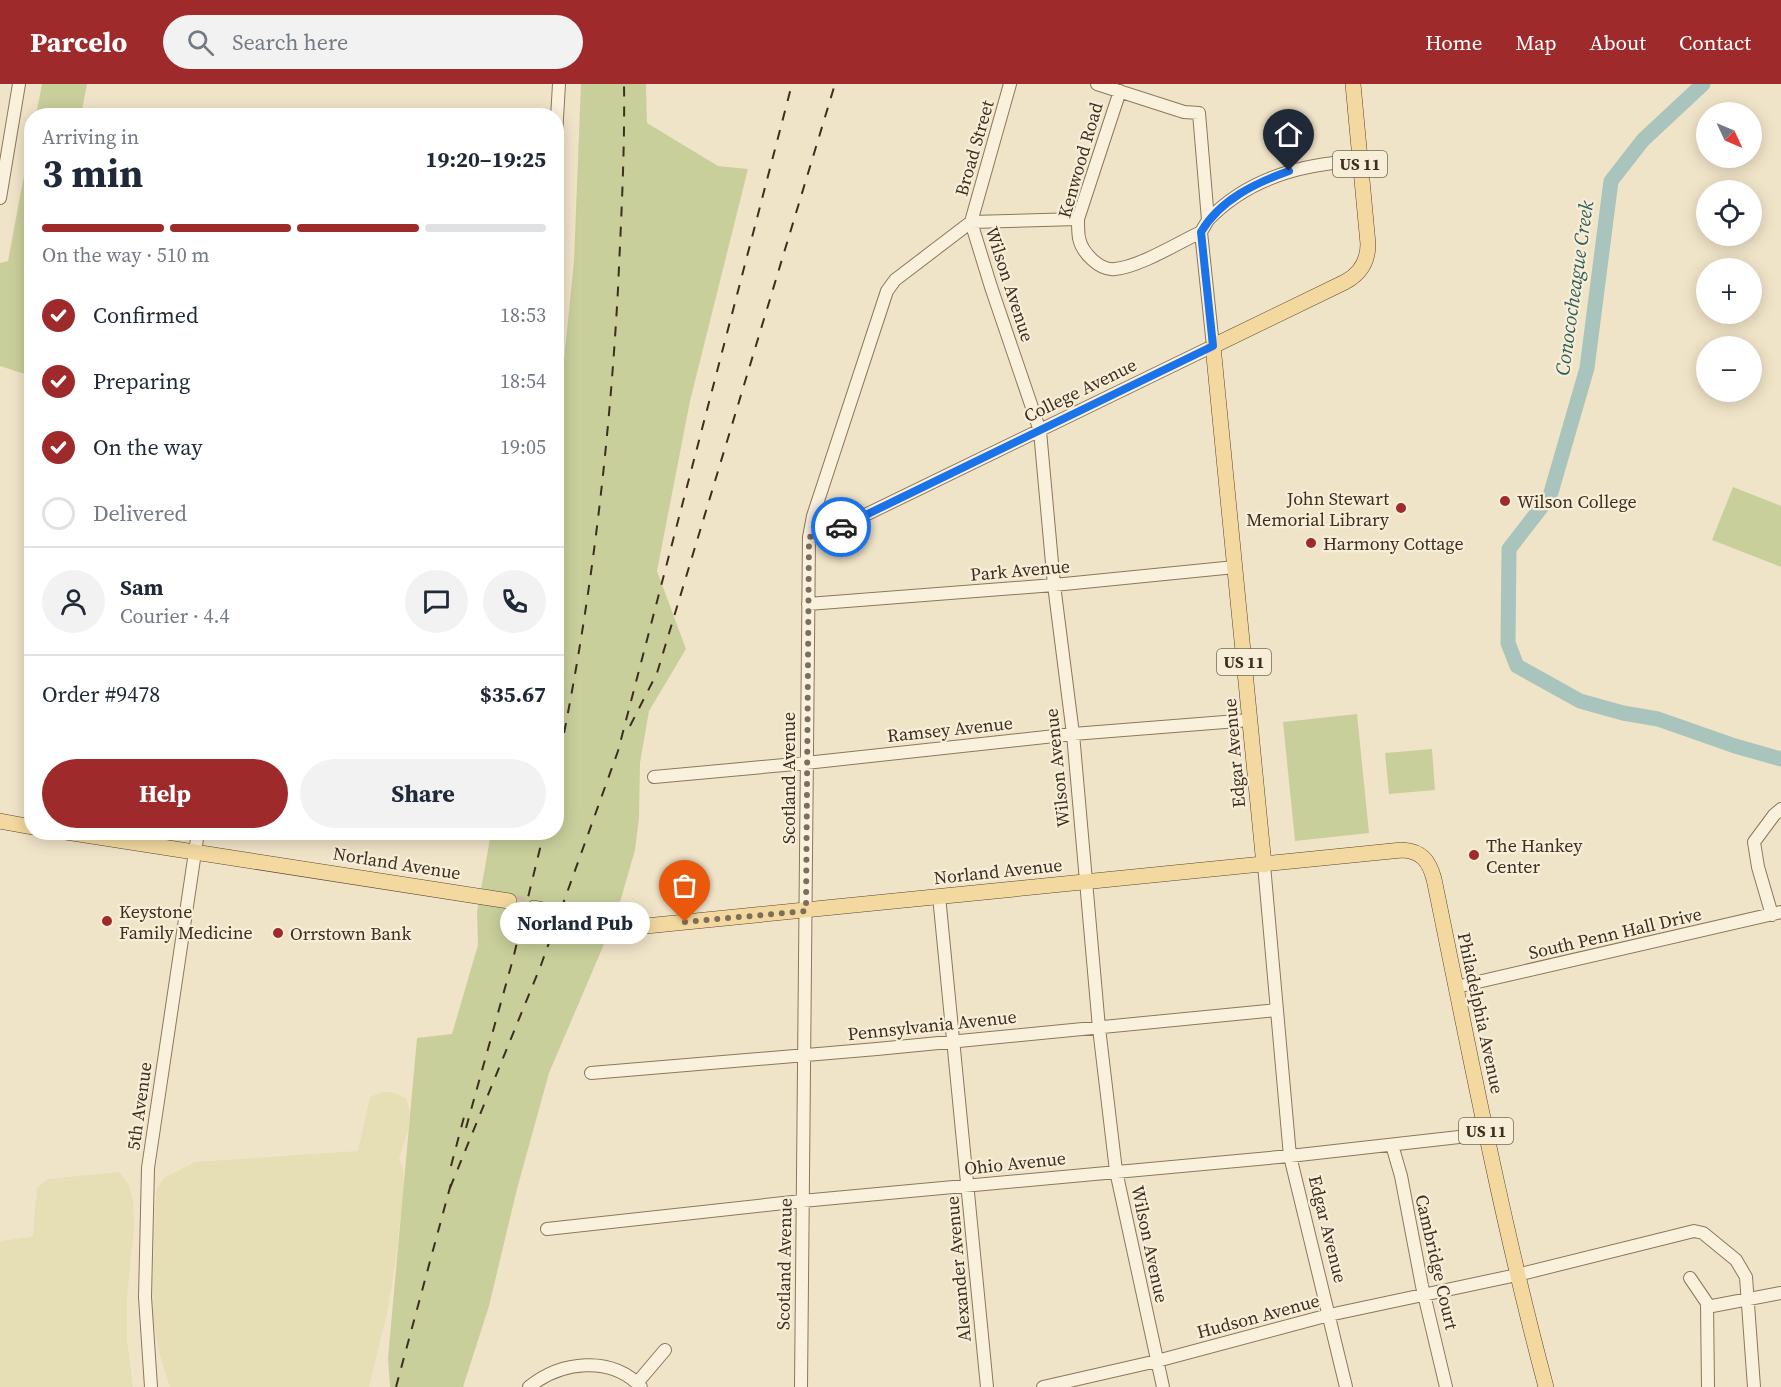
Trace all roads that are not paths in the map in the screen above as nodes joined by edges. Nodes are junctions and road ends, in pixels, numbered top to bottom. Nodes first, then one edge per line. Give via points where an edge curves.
1 (19, 84) edge
2 (559, 84) edge
3 (1010, 84) edge
4 (1097, 84) edge
5 (1353, 84) edge
6 (1120, 91) junction
7 (558, 108) edge
8 (1360, 161) junction
9 (0, 198) edge
10 (1078, 219) junction
11 (1208, 220) junction
12 (971, 222) junction
13 (1201, 232) junction
14 (1213, 346) junction
15 (1040, 431) junction
16 (809, 537) junction
17 (1235, 567) junction
18 (1054, 585) junction
19 (807, 604) junction
20 (1250, 720) junction
21 (1073, 734) junction
22 (806, 763) junction
23 (654, 777) dead end
24 (1781, 808) edge
25 (0, 821) edge
26 (24, 826) edge
27 (115, 840) edge
28 (196, 840) edge
29 (194, 853) junction
30 (1425, 858) joint
31 (1264, 865) junction
32 (1087, 882) junction
33 (939, 896) junction
34 (509, 901) tunnel mouth
35 (806, 911) junction
36 (1776, 914) edge
37 (575, 919) tunnel mouth
38 (1456, 987) junction
39 (1278, 1010) junction
40 (1099, 1028) junction
41 (953, 1042) junction
42 (803, 1055) junction
43 (591, 1073) dead end
44 (1486, 1134) junction
45 (1392, 1145) junction
46 (1290, 1156) junction
47 (1116, 1171) junction
48 (968, 1186) junction
49 (802, 1201) junction
50 (547, 1229) dead end
51 (1517, 1275) junction
52 (1690, 1278) dead end
53 (1781, 1293) edge
54 (1425, 1295) junction
55 (1749, 1299) junction
56 (1707, 1307) junction
57 (1329, 1315) junction
58 (665, 1350) dead end
59 (1157, 1362) junction
60 (639, 1385) edge
61 (151, 1387) edge
62 (530, 1387) edge
63 (801, 1387) edge
64 (987, 1387) edge
65 (1043, 1387) edge
66 (1163, 1387) edge
67 (1346, 1387) edge
68 (1446, 1387) edge
69 (1546, 1387) edge
70 (1708, 1387) edge
71 (1754, 1387) edge

1 - 9 street
2 - 7 street
3 - 12 street, Broad Street
4 - 6 street
5 - 8 main road, US 11
6 - 10 street, Kenwood Road
6 - 11 street via 1184,112 1199,113
8 - 11 street via 1322,164 1273,177 1230,200
8 - 14 main road, College Avenue / US 11 via 1368,244 1367,256 1355,276
10 - 12 street
10 - 13 street, Kenwood Road via 1079,240 1088,255 1113,270
11 - 13 street
12 - 15 street, Wilson Avenue
12 - 16 street, Scotland Avenue via 895,280 887,291
13 - 14 street, Edgar Avenue
14 - 15 street, College Avenue
14 - 17 main road, Edgar Avenue / US 11
15 - 16 street, College Avenue via 824,535
15 - 18 street, Wilson Avenue
16 - 19 street, Scotland Avenue
17 - 18 street, Park Avenue
17 - 20 main road, Edgar Avenue / US 11
18 - 19 street, Park Avenue
18 - 21 street, Wilson Avenue
19 - 22 street, Scotland Avenue
20 - 21 street, Ramsey Avenue
20 - 31 main road, Edgar Avenue / US 11
21 - 22 street, Ramsey Avenue
21 - 32 street, Wilson Avenue
22 - 23 street, Ramsey Avenue
22 - 35 street, Scotland Avenue
24 - 36 street via 1754,842 1758,867
25 - 26 main road
27 - 29 main road, Norland Avenue
28 - 29 street, 5th Avenue
29 - 34 main road, Norland Avenue
29 - 61 street, 5th Avenue via 148,1168 146,1297
30 - 31 main road, Norland Avenue / US 11 via 1402,850
30 - 38 main road, Philadelphia Avenue / US 11 via 1434,879
31 - 32 main road, Norland Avenue
31 - 39 street, Edgar Avenue
32 - 33 main road, Norland Avenue
32 - 40 street, Wilson Avenue
33 - 35 main road, Norland Avenue
33 - 41 street, Alexander Avenue
35 - 37 main road, Norland Avenue via 616,929
35 - 42 street, Scotland Avenue
36 - 38 street, South Penn Hall Drive
38 - 44 main road, Philadelphia Avenue / US 11
39 - 40 street, Pennsylvania Avenue
39 - 46 street, Edgar Avenue
40 - 41 street, Pennsylvania Avenue
40 - 47 street, Wilson Avenue
41 - 42 street, Pennsylvania Avenue
41 - 48 street, Alexander Avenue
42 - 43 street, Pennsylvania Avenue
42 - 49 street, Scotland Avenue
44 - 45 street, Ohio Avenue
44 - 51 main road, Philadelphia Avenue / US 11
45 - 46 street, Ohio Avenue
45 - 54 street, Cambridge Court
46 - 47 street, Ohio Avenue
46 - 57 street, Edgar Avenue
47 - 48 street, Ohio Avenue
47 - 59 street, Wilson Avenue
48 - 49 street, Ohio Avenue
48 - 64 street, Alexander Avenue
49 - 50 street, Ohio Avenue
49 - 63 street, Scotland Avenue
51 - 54 street, Hudson Avenue
51 - 55 street, Hudson Avenue via 1694,1231 1703,1233 1737,1260 1746,1277
51 - 69 main road, Philadelphia Avenue / US 11
52 - 56 street
53 - 55 street
54 - 57 street, Hudson Avenue
54 - 68 street, Cambridge Court
55 - 56 street
55 - 71 street, Hudson Avenue
56 - 70 street
57 - 59 street, Hudson Avenue
57 - 67 street, Edgar Avenue
58 - 60 street
59 - 65 street, Hudson Avenue
59 - 66 street, Wilson Avenue
60 - 62 street via 614,1370 583,1365 553,1371

